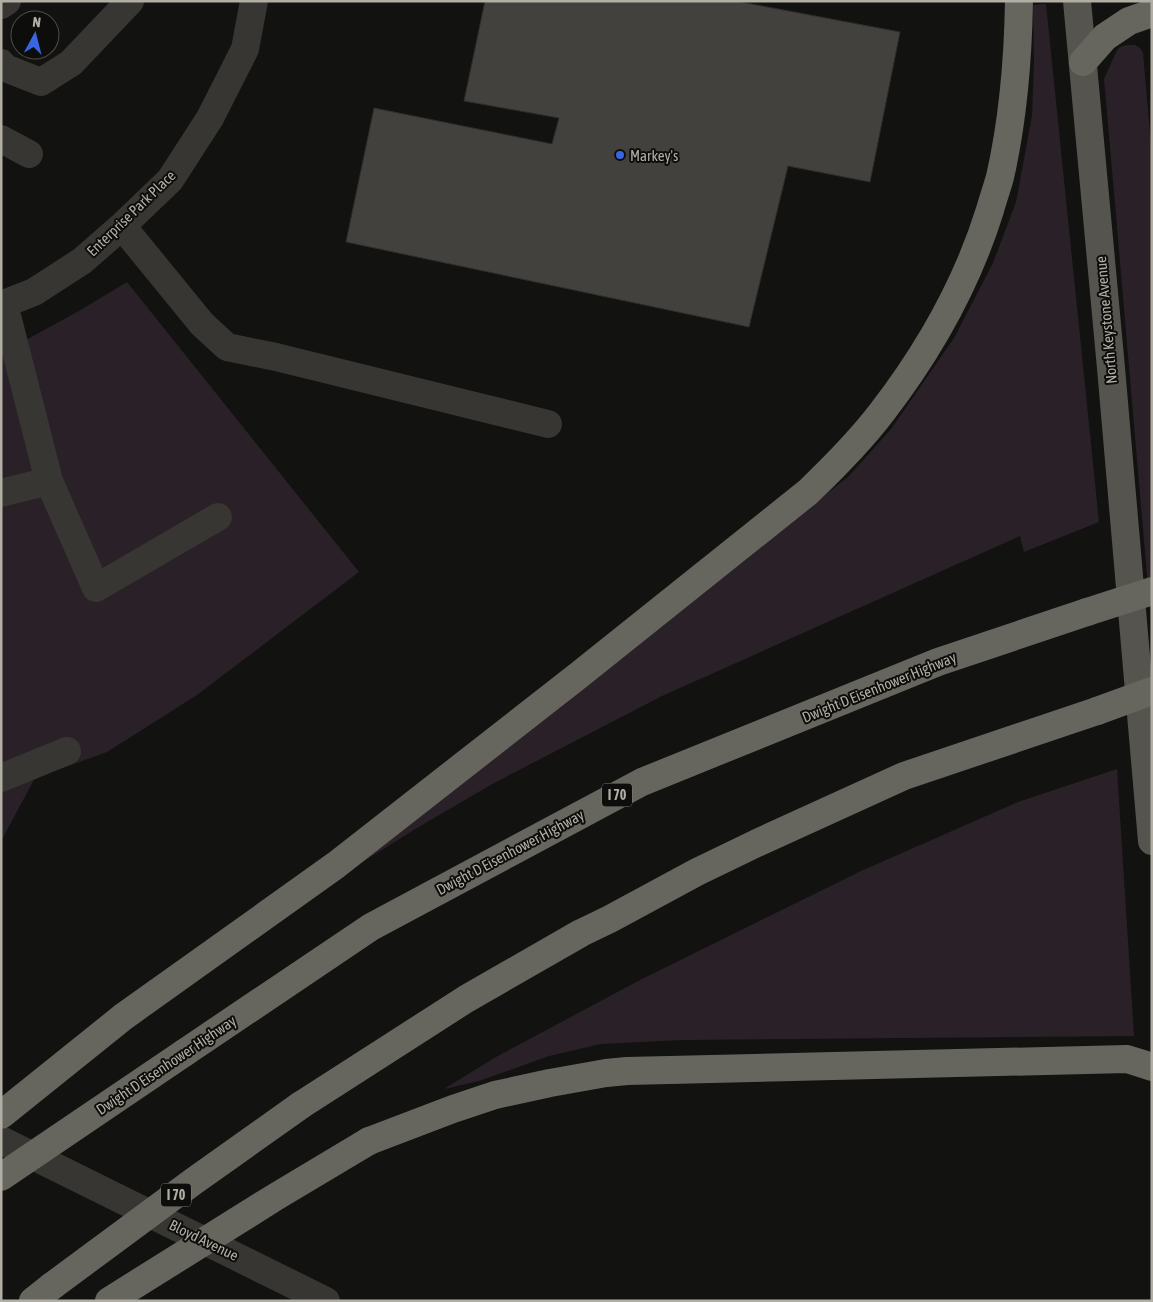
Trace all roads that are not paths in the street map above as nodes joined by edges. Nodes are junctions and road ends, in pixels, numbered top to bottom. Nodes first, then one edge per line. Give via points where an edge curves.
1 (6, 1) edge
2 (130, 1) edge
3 (254, 1) edge
4 (1019, 1) edge
5 (1077, 1) edge
6 (1, 4) edge
7 (1152, 13) edge
8 (1082, 62) junction
9 (1, 63) edge
10 (1, 139) edge
11 (29, 154) dead end
12 (122, 226) junction
13 (3, 305) edge
14 (548, 424) dead end
15 (49, 481) junction
16 (1, 493) edge
17 (218, 517) dead end
18 (1152, 591) edge
19 (1152, 691) edge
20 (67, 751) dead end
21 (1, 778) edge
22 (1152, 841) edge
23 (1152, 1067) edge
24 (1, 1115) edge
25 (1, 1140) edge
26 (1, 1177) edge
27 (42, 1294) edge
28 (109, 1301) edge
29 (326, 1301) edge

1 - 6 street
2 - 9 street via 71,63 41,82 5,68
3 - 12 street, Enterprise Park Place via 245,49 210,118 170,180
4 - 24 highway via 1019,36 1008,136 1000,179 972,261 912,371 847,453 808,492 336,865 123,1017
5 - 8 main road, North Keystone Avenue
7 - 8 highway via 1129,21 1106,37
8 - 22 main road, North Keystone Avenue
10 - 11 street
12 - 13 street, Enterprise Park Place via 82,261 34,292
12 - 14 street via 202,324 227,347
13 - 15 street
15 - 16 street
15 - 17 street via 96,588
18 - 26 highway, Dwight D Eisenhower Highway / I 70, bridge via 938,662 642,782 370,927
19 - 27 highway, I 70, bridge via 904,776 697,872 581,933 466,998 301,1105
20 - 21 street
23 - 28 highway, bridge via 1127,1059 628,1071 496,1095 369,1141
25 - 29 street, Bloyd Avenue

